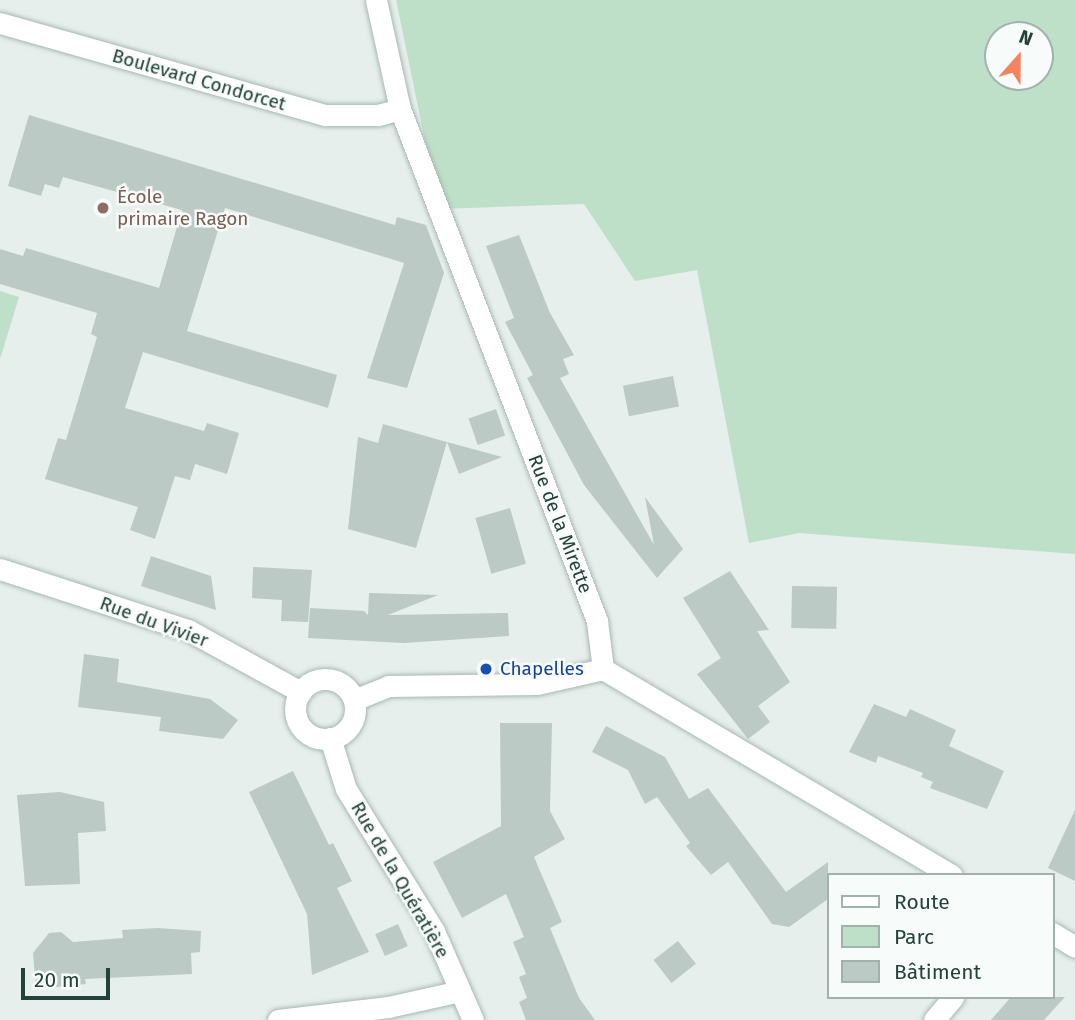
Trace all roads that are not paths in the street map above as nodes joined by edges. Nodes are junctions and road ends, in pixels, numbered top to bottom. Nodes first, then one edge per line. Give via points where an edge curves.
1 (376, 0) edge
2 (0, 23) edge
3 (400, 109) junction
4 (0, 569) edge
5 (603, 668) junction
6 (300, 692) junction
7 (354, 700) junction
8 (330, 738) junction
9 (949, 873) edge
10 (1054, 934) edge
11 (1075, 947) edge
12 (460, 991) junction
13 (951, 999) edge
14 (278, 1020) edge
15 (472, 1020) edge
16 (934, 1020) edge

1 - 3 street, Rue de la Mirette
2 - 3 street, Boulevard Condorcet via 325,115 378,115
3 - 5 street, Rue de la Mirette via 597,621
4 - 6 street, Rue du Vivier via 188,630
5 - 7 street via 537,684 388,686
5 - 9 street
6 - 7 street via 315,681 334,680
6 - 8 street via 295,711 303,729
7 - 8 street via 348,729
8 - 12 street, Rue de la Quératière via 346,789 434,931
10 - 11 street
12 - 14 street via 388,1007
12 - 15 street, Rue de la Quératière
13 - 16 street

